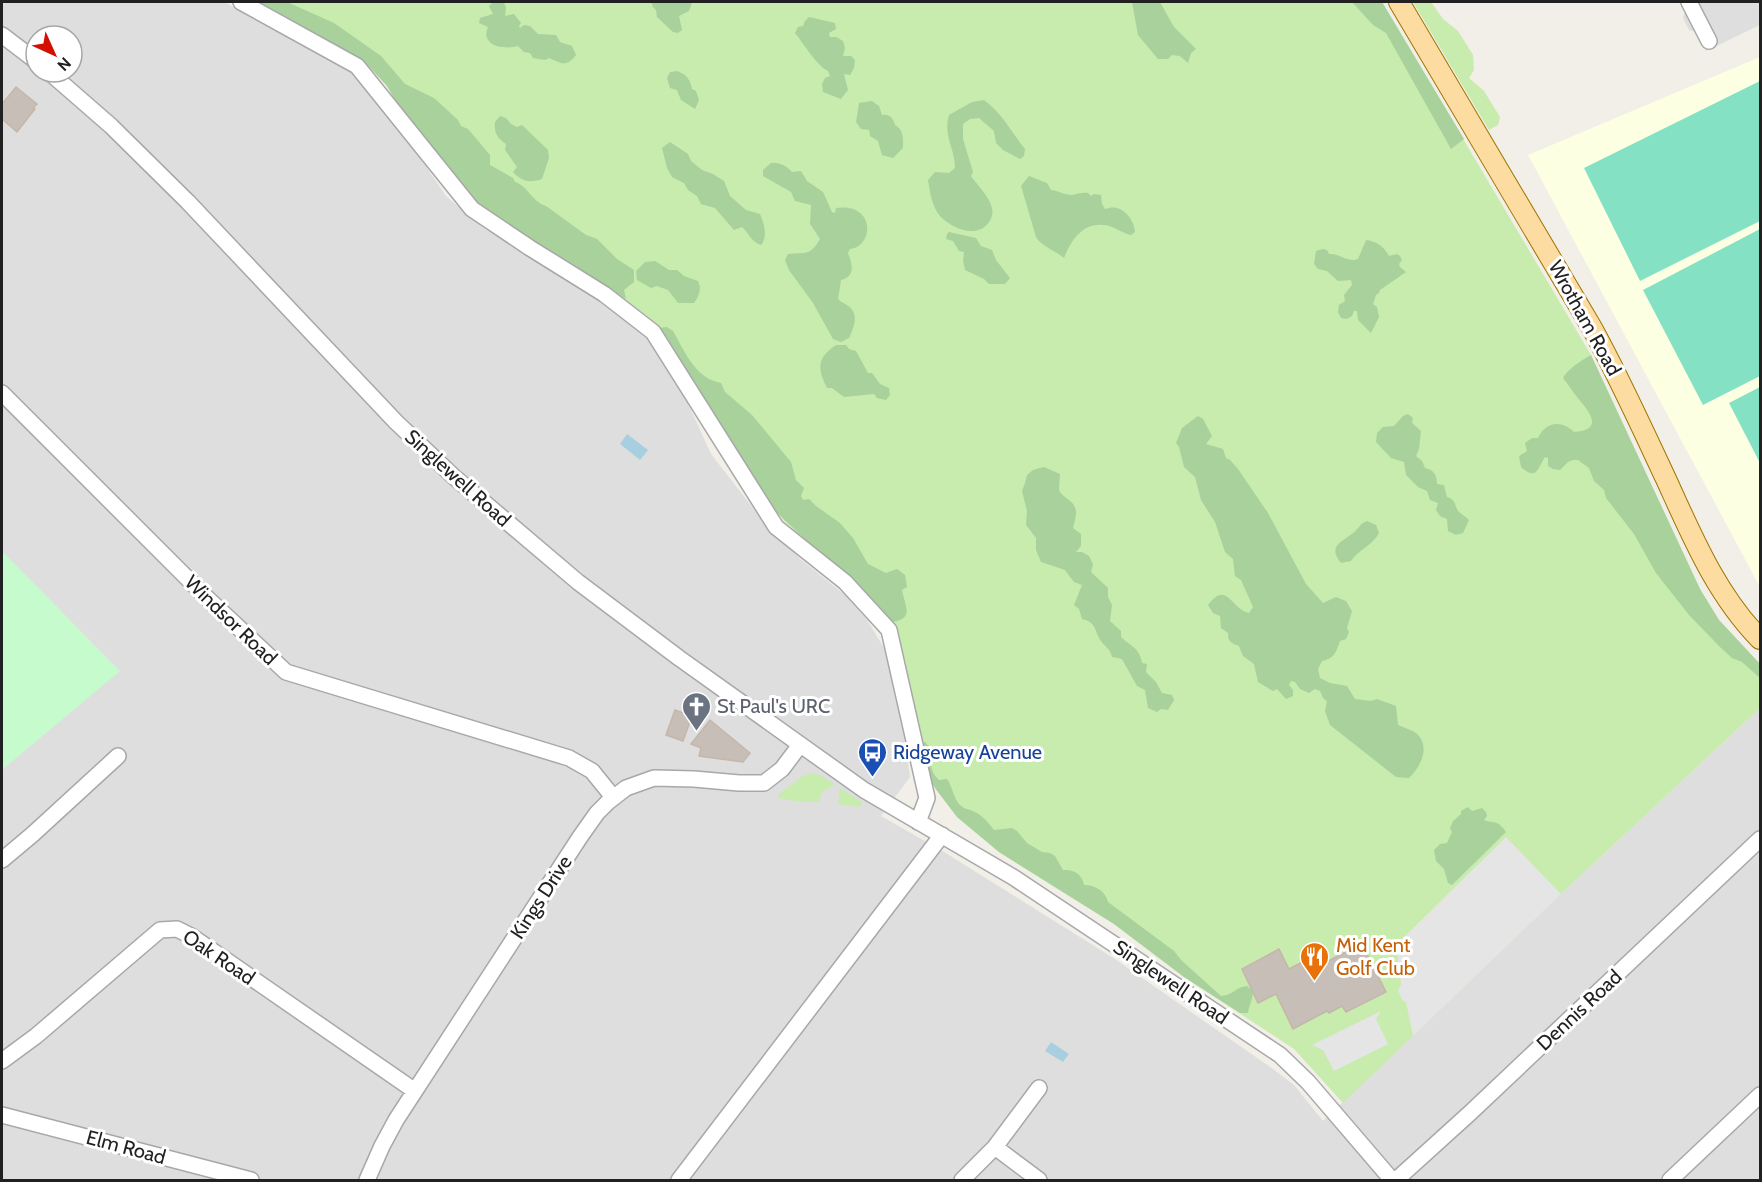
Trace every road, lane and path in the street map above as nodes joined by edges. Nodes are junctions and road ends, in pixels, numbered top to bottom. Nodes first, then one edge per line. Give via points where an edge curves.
1 (241, 2) edge
2 (1399, 2) edge
3 (1689, 2) edge
4 (2, 35) edge
5 (1709, 41) dead end
6 (24, 52) edge
7 (63, 84) edge
8 (2, 393) edge
9 (1761, 639) edge
10 (800, 745) junction
11 (118, 756) dead end
12 (613, 798) junction
13 (918, 822) junction
14 (942, 835) junction
15 (1761, 838) edge
16 (2, 860) edge
17 (2, 1061) edge
18 (1039, 1088) dead end
19 (415, 1091) junction
20 (1761, 1095) edge
21 (2, 1115) edge
22 (995, 1147) junction
23 (250, 1180) edge
24 (368, 1180) edge
25 (679, 1180) edge
26 (962, 1180) edge
27 (1039, 1180) edge
28 (1394, 1180) edge
29 (1670, 1180) edge

1 - 13 street via 357,66 472,209 604,294 653,332 776,527 845,582 889,630 927,798
2 - 9 main road, Wrotham Road via 1592,328 1714,579 1730,605
3 - 5 street
4 - 6 street
7 - 10 street, Singlewell Road via 188,202 366,391 453,476 590,592
8 - 12 street, Windsor Road via 286,672 569,758 592,771
10 - 12 street, Kings Drive via 782,770 764,783 657,778 633,785
10 - 13 street, Singlewell Road
11 - 16 street
12 - 19 street, Kings Drive via 580,837
13 - 14 street, Singlewell Road
14 - 25 street
14 - 28 street, Singlewell Road via 1040,894 1282,1057
15 - 28 street, Dennis Road
17 - 19 street, Oak Road via 160,930 177,929
18 - 22 street
19 - 24 street, Kings Drive via 384,1142
20 - 29 street
21 - 23 street, Elm Road
22 - 26 street
22 - 27 street

